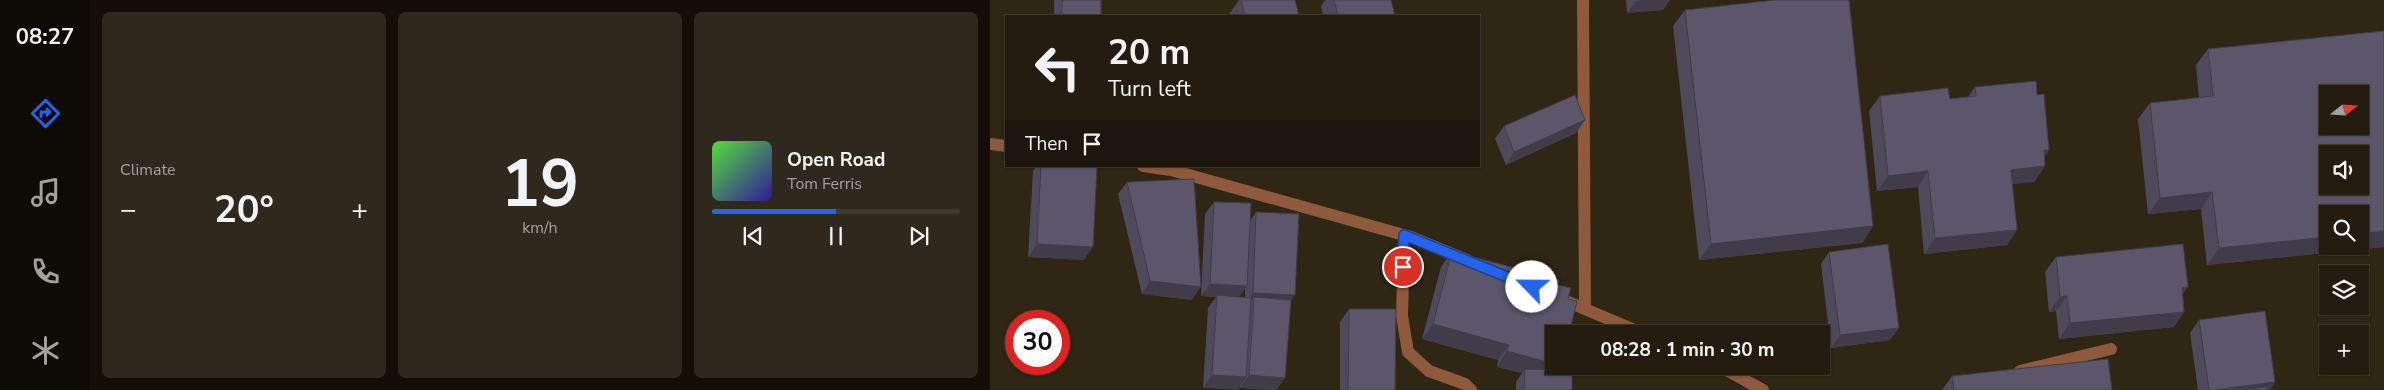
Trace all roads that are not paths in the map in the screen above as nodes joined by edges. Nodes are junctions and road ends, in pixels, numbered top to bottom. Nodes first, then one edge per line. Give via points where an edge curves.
1 (1583, 0) edge
2 (990, 144) edge
3 (1005, 146) edge
4 (1150, 167) edge
5 (1404, 235) junction
6 (1475, 263) edge
7 (1548, 294) edge
8 (1585, 309) junction
9 (1623, 325) edge
10 (2111, 349) dead end
11 (2006, 374) edge
12 (1735, 375) edge
13 (1471, 390) edge
14 (1763, 390) edge

1 - 8 street
2 - 3 street
4 - 5 street via 1171,170
5 - 6 street
5 - 13 street via 1402,316 1408,352 1429,370 1465,384
7 - 8 street
8 - 9 street
10 - 11 street
12 - 14 street

